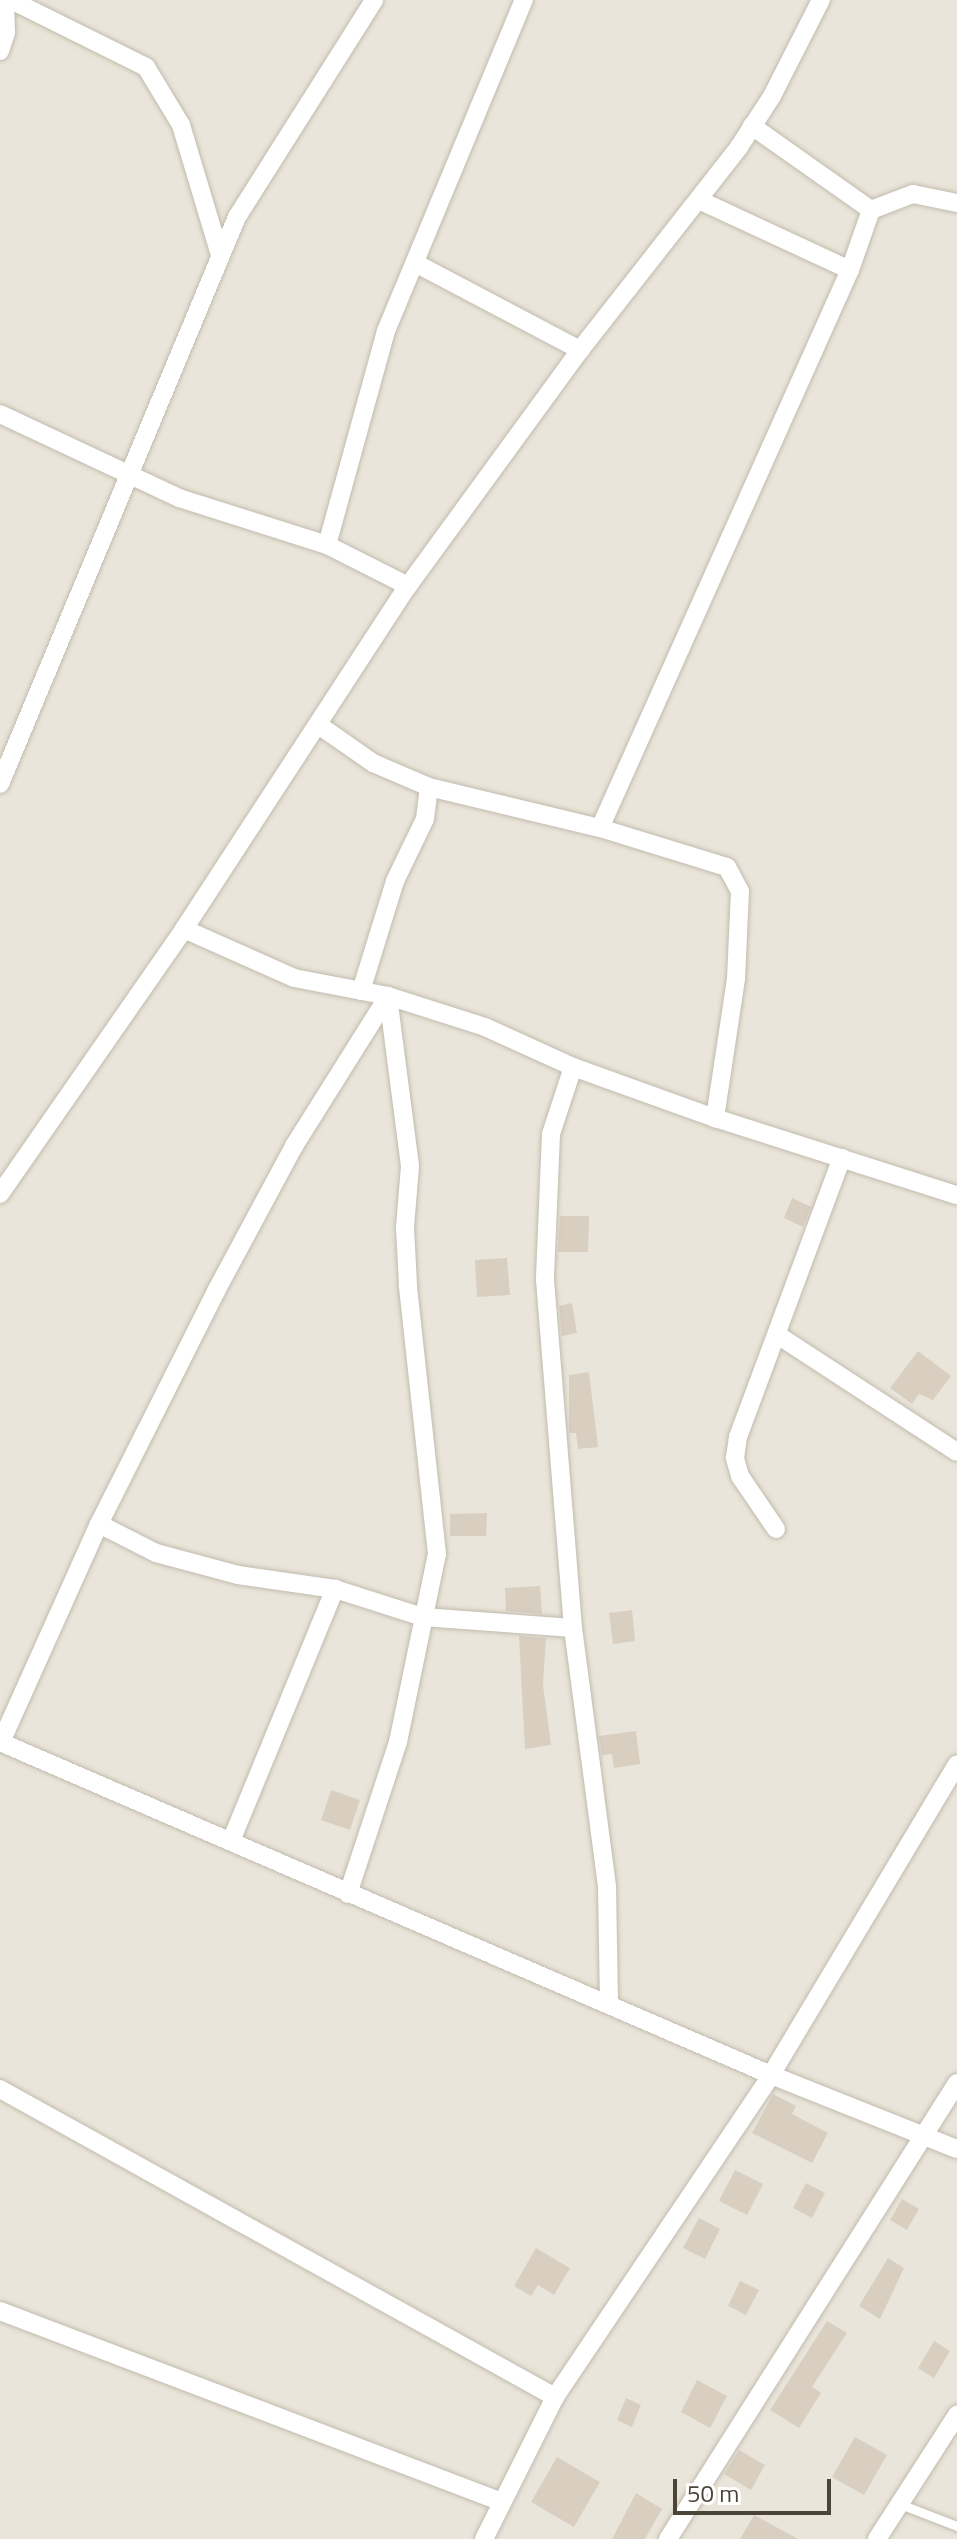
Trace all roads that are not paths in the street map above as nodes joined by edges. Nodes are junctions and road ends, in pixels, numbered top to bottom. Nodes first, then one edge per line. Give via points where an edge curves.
1 (8, 0) edge
2 (374, 0) edge
3 (524, 0) edge
4 (806, 0) edge
5 (821, 0) edge
6 (805, 27) junction
7 (0, 51) edge
8 (752, 126) junction
9 (699, 200) junction
10 (957, 203) edge
11 (871, 210) junction
12 (220, 255) junction
13 (415, 263) junction
14 (850, 270) junction
15 (580, 350) junction
16 (0, 414) edge
17 (131, 473) junction
18 (327, 545) junction
19 (408, 586) junction
20 (320, 726) junction
21 (0, 784) edge
22 (429, 787) junction
23 (600, 828) junction
24 (184, 929) junction
25 (361, 991) junction
26 (388, 996) junction
27 (573, 1067) junction
28 (715, 1118) junction
29 (842, 1158) junction
30 (0, 1194) edge
31 (957, 1195) edge
32 (779, 1336) junction
33 (957, 1452) edge
34 (99, 1524) junction
35 (776, 1529) dead end
36 (335, 1589) junction
37 (423, 1617) junction
38 (573, 1628) junction
39 (0, 1742) edge
40 (957, 1764) edge
41 (231, 1841) junction
42 (348, 1894) junction
43 (609, 2003) junction
44 (771, 2075) junction
45 (957, 2083) edge
46 (0, 2089) edge
47 (922, 2137) junction
48 (957, 2149) edge
49 (0, 2311) edge
50 (555, 2397) junction
51 (956, 2419) edge
52 (502, 2502) junction
53 (900, 2504) junction
54 (957, 2526) edge
55 (484, 2539) edge
56 (668, 2539) edge
57 (877, 2539) edge

1 - 7 street
1 - 12 street via 146,67 181,125
2 - 12 street via 237,217
3 - 13 street
4 - 6 street
5 - 6 street
6 - 8 street
8 - 9 street
8 - 11 street via 843,185
9 - 14 street
9 - 15 street
10 - 11 street via 913,194
11 - 14 street
12 - 17 street
13 - 15 street
13 - 18 street via 386,331
14 - 23 street
15 - 19 street
16 - 17 street
17 - 18 street via 179,498
17 - 21 street
18 - 19 street
19 - 20 street
20 - 22 street via 373,763
20 - 24 street
22 - 23 street
22 - 25 street via 425,819 395,881
23 - 28 street via 716,862 727,867 740,891 736,979
24 - 25 street via 294,978
24 - 30 street
25 - 26 street
26 - 27 street via 485,1027
26 - 34 street via 294,1146
26 - 37 street via 410,1166 408,1285 437,1554
27 - 28 street
27 - 38 street via 551,1134 545,1280
28 - 29 street
29 - 31 street
29 - 32 street via 779,1319
32 - 33 street
32 - 35 street via 738,1437 735,1458 753,1499
34 - 36 street via 156,1553 238,1575
34 - 39 street
36 - 37 street
36 - 41 street
37 - 38 street
37 - 42 street via 380,1808
38 - 43 street via 607,1887
39 - 41 street
40 - 44 street
41 - 42 street
42 - 43 street
43 - 44 street
44 - 47 street
44 - 50 street
45 - 47 street
46 - 50 street
47 - 48 street
47 - 56 street
49 - 52 street
50 - 52 street
51 - 53 street
52 - 55 street
53 - 54 lane
53 - 57 street

